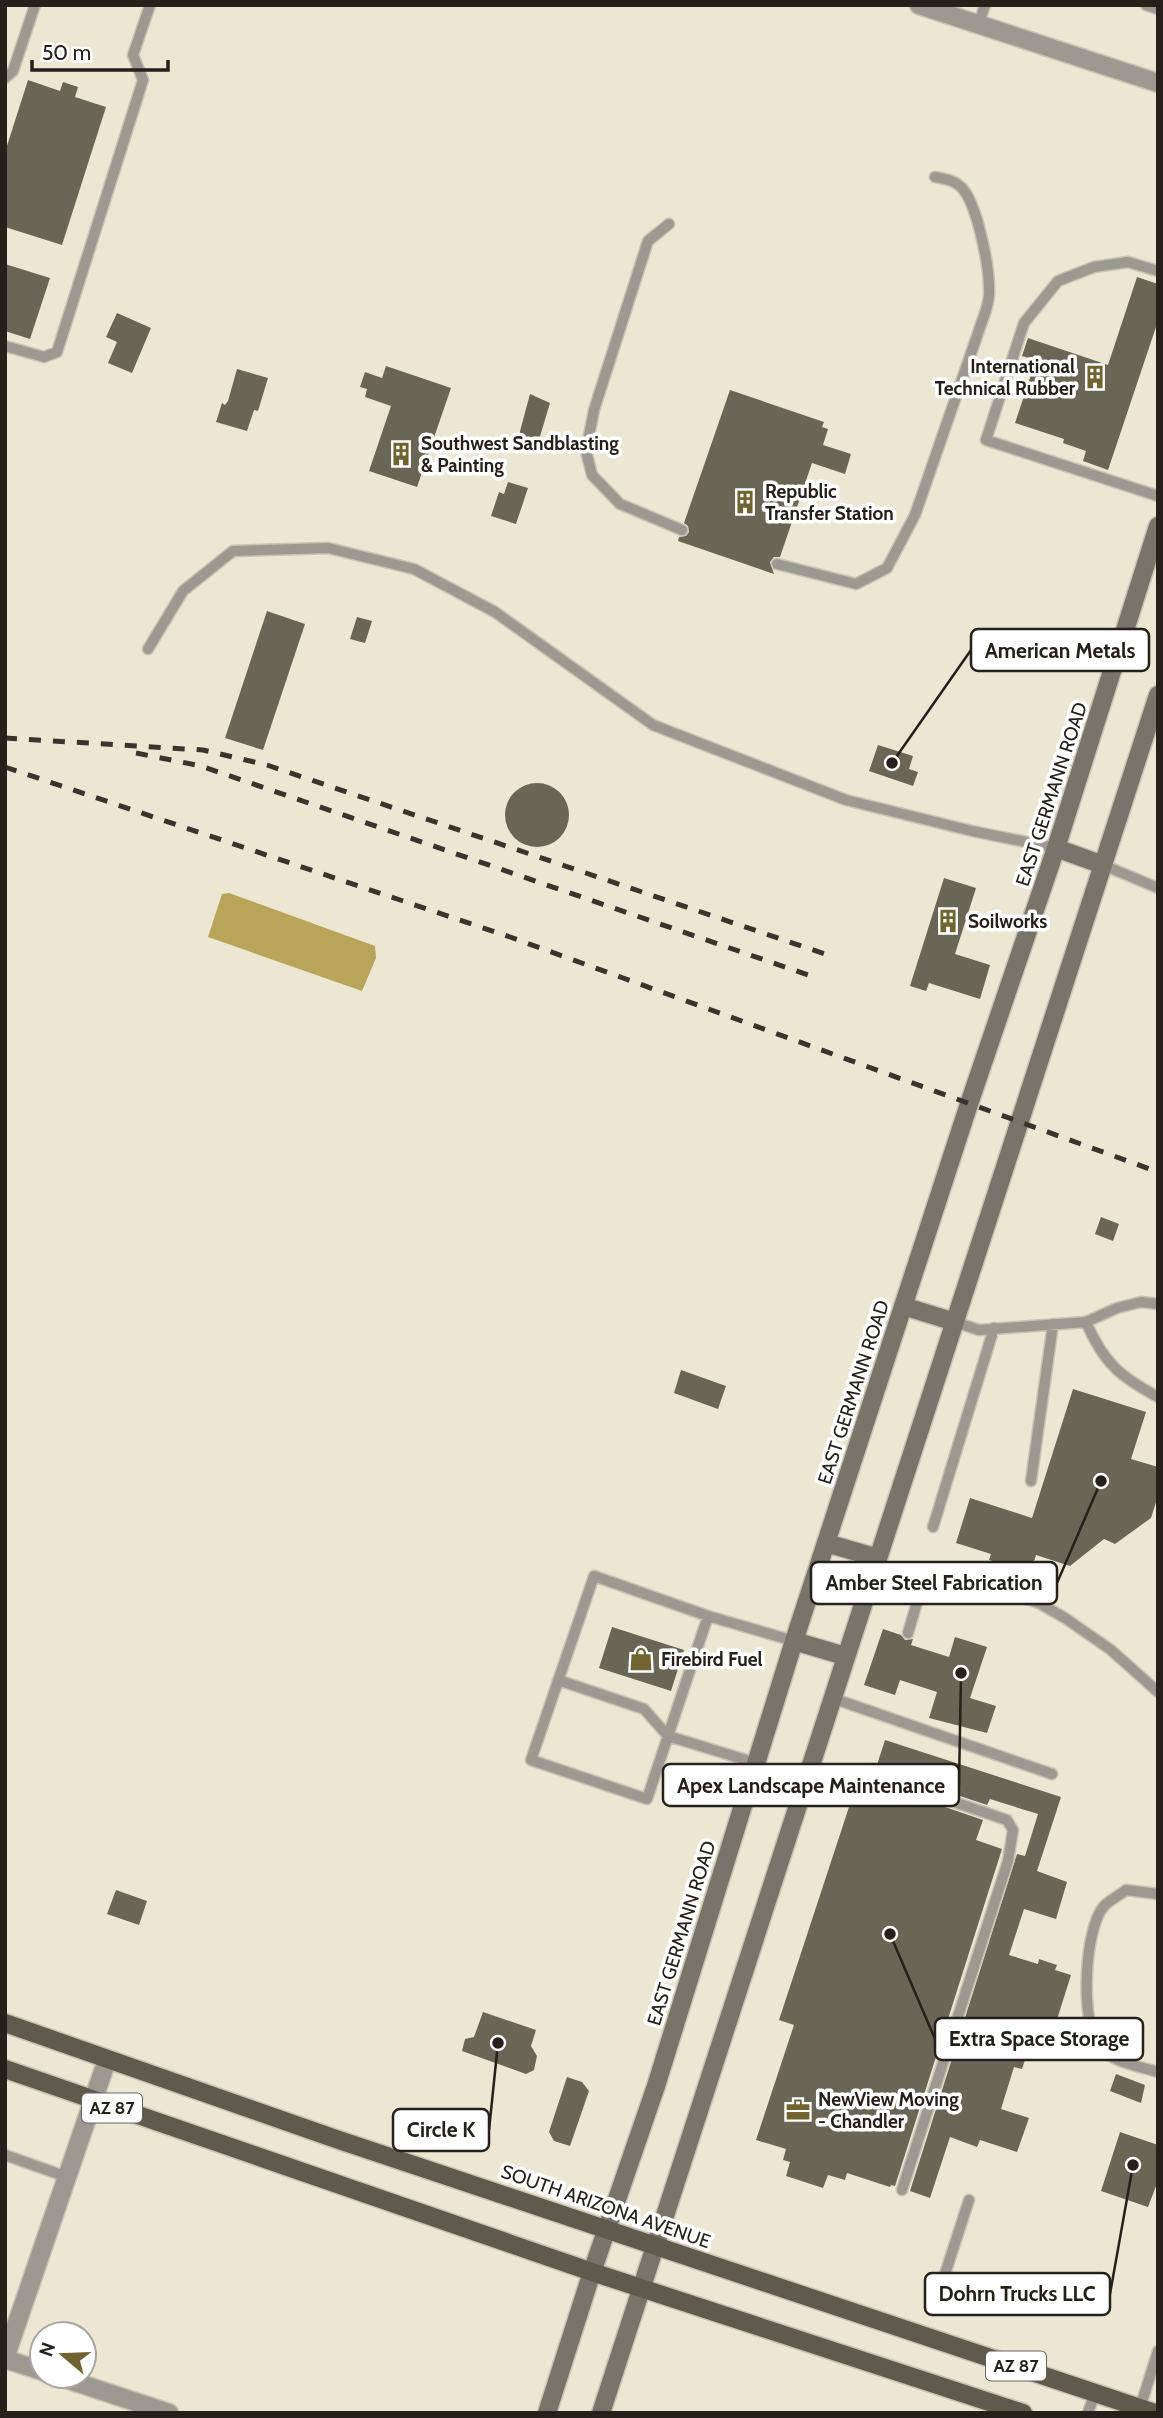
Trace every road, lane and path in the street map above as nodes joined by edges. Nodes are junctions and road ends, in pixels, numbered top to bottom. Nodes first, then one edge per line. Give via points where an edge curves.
1 (35, 5) edge
2 (150, 5) edge
3 (919, 5) edge
4 (985, 5) edge
5 (1146, 5) edge
6 (1158, 9) edge
7 (978, 27) junction
8 (5, 78) edge
9 (1158, 83) edge
10 (935, 177) dead end
11 (669, 224) dead end
12 (1158, 271) edge
13 (5, 346) edge
14 (1158, 496) edge
15 (1158, 526) edge
16 (682, 530) dead end
17 (777, 564) dead end
18 (148, 649) dead end
19 (1158, 695) edge
20 (1056, 849) junction
21 (1104, 865) junction
22 (1158, 888) edge
23 (1158, 1304) edge
24 (903, 1306) junction
25 (955, 1322) junction
26 (1086, 1322) junction
27 (1053, 1324) junction
28 (994, 1328) junction
29 (1158, 1397) edge
30 (1031, 1481) dead end
31 (933, 1527) dead end
32 (827, 1543) junction
33 (877, 1558) junction
34 (708, 1616) junction
35 (908, 1633) dead end
36 (794, 1641) junction
37 (845, 1656) junction
38 (558, 1680) junction
39 (1158, 1692) edge
40 (832, 1698) junction
41 (668, 1736) junction
42 (755, 1763) junction
43 (872, 1774) dead end
44 (1052, 1774) dead end
45 (1158, 1894) edge
46 (5, 2023) edge
47 (107, 2060) junction
48 (5, 2069) edge
49 (1158, 2072) edge
50 (93, 2101) junction
51 (5, 2155) edge
52 (67, 2177) junction
53 (902, 2190) dead end
54 (969, 2200) dead end
55 (607, 2229) junction
56 (656, 2246) junction
57 (592, 2272) junction
58 (642, 2287) junction
59 (998, 2297) dead end
60 (1158, 2351) edge
61 (5, 2358) edge
62 (28, 2366) edge
63 (90, 2390) edge
64 (1096, 2393) junction
65 (128, 2406) edge
66 (1144, 2411) edge
67 (169, 2413) edge
68 (547, 2413) edge
69 (601, 2413) edge
70 (1023, 2413) edge
71 (1088, 2413) edge

1 - 8 lane via 13,71
2 - 13 lane via 133,55 143,79 57,352 44,357
3 - 7 street
4 - 7 lane
5 - 6 lane
7 - 9 street
10 - 17 lane via 960,186 969,197 990,291 915,515 887,568 856,584
11 - 16 lane via 648,241 594,410 586,451 592,475 620,504
12 - 14 lane via 1128,262 1094,267 1058,281 1024,323 986,440
15 - 20 main road, EAST GERMANN ROAD
18 - 20 lane via 183,591 233,551 328,548 414,569 495,612 653,725 846,800
19 - 21 main road
20 - 21 main road
20 - 24 main road, EAST GERMANN ROAD
21 - 22 lane
21 - 25 main road
23 - 26 lane via 1141,1302 1117,1308
24 - 25 main road
24 - 32 main road, EAST GERMANN ROAD
25 - 28 lane via 978,1330
25 - 33 main road
26 - 27 lane
26 - 29 lane via 1097,1347 1116,1371
27 - 28 lane
27 - 30 lane
28 - 31 lane
32 - 33 main road
32 - 36 main road, EAST GERMANN ROAD
33 - 37 main road
34 - 36 lane
34 - 38 lane via 594,1576
34 - 41 lane
35 - 39 lane via 926,1572 945,1572 1039,1602 1111,1650
36 - 37 main road
36 - 42 main road, EAST GERMANN ROAD
37 - 40 main road
38 - 41 lane via 644,1709
38 - 41 lane via 531,1760 647,1799
40 - 44 lane
40 - 56 main road
41 - 42 lane
42 - 55 main road, EAST GERMANN ROAD
43 - 53 lane via 1007,1820 1013,1830 1008,1861
45 - 49 lane via 1126,1890 1104,1906 1091,1934 1087,1981 1089,2025 1098,2045 1111,2058
46 - 47 main road, SOUTH ARIZONA AVENUE / AZ 87
47 - 50 street
47 - 55 main road, SOUTH ARIZONA AVENUE / AZ 87
48 - 50 main road, AZ 87
50 - 52 street
50 - 57 main road, AZ 87
51 - 52 lane
52 - 61 street
54 - 59 lane via 944,2277
55 - 56 main road, SOUTH ARIZONA AVENUE / AZ 87
55 - 57 main road, EAST GERMANN ROAD
56 - 58 main road
56 - 64 main road, SOUTH ARIZONA AVENUE / AZ 87
57 - 58 main road, AZ 87
57 - 68 main road, EAST GERMANN ROAD
58 - 69 main road
58 - 70 main road, AZ 87
60 - 66 lane
61 - 62 street
63 - 65 street
64 - 66 main road, SOUTH ARIZONA AVENUE / AZ 87
64 - 71 lane
65 - 67 street

